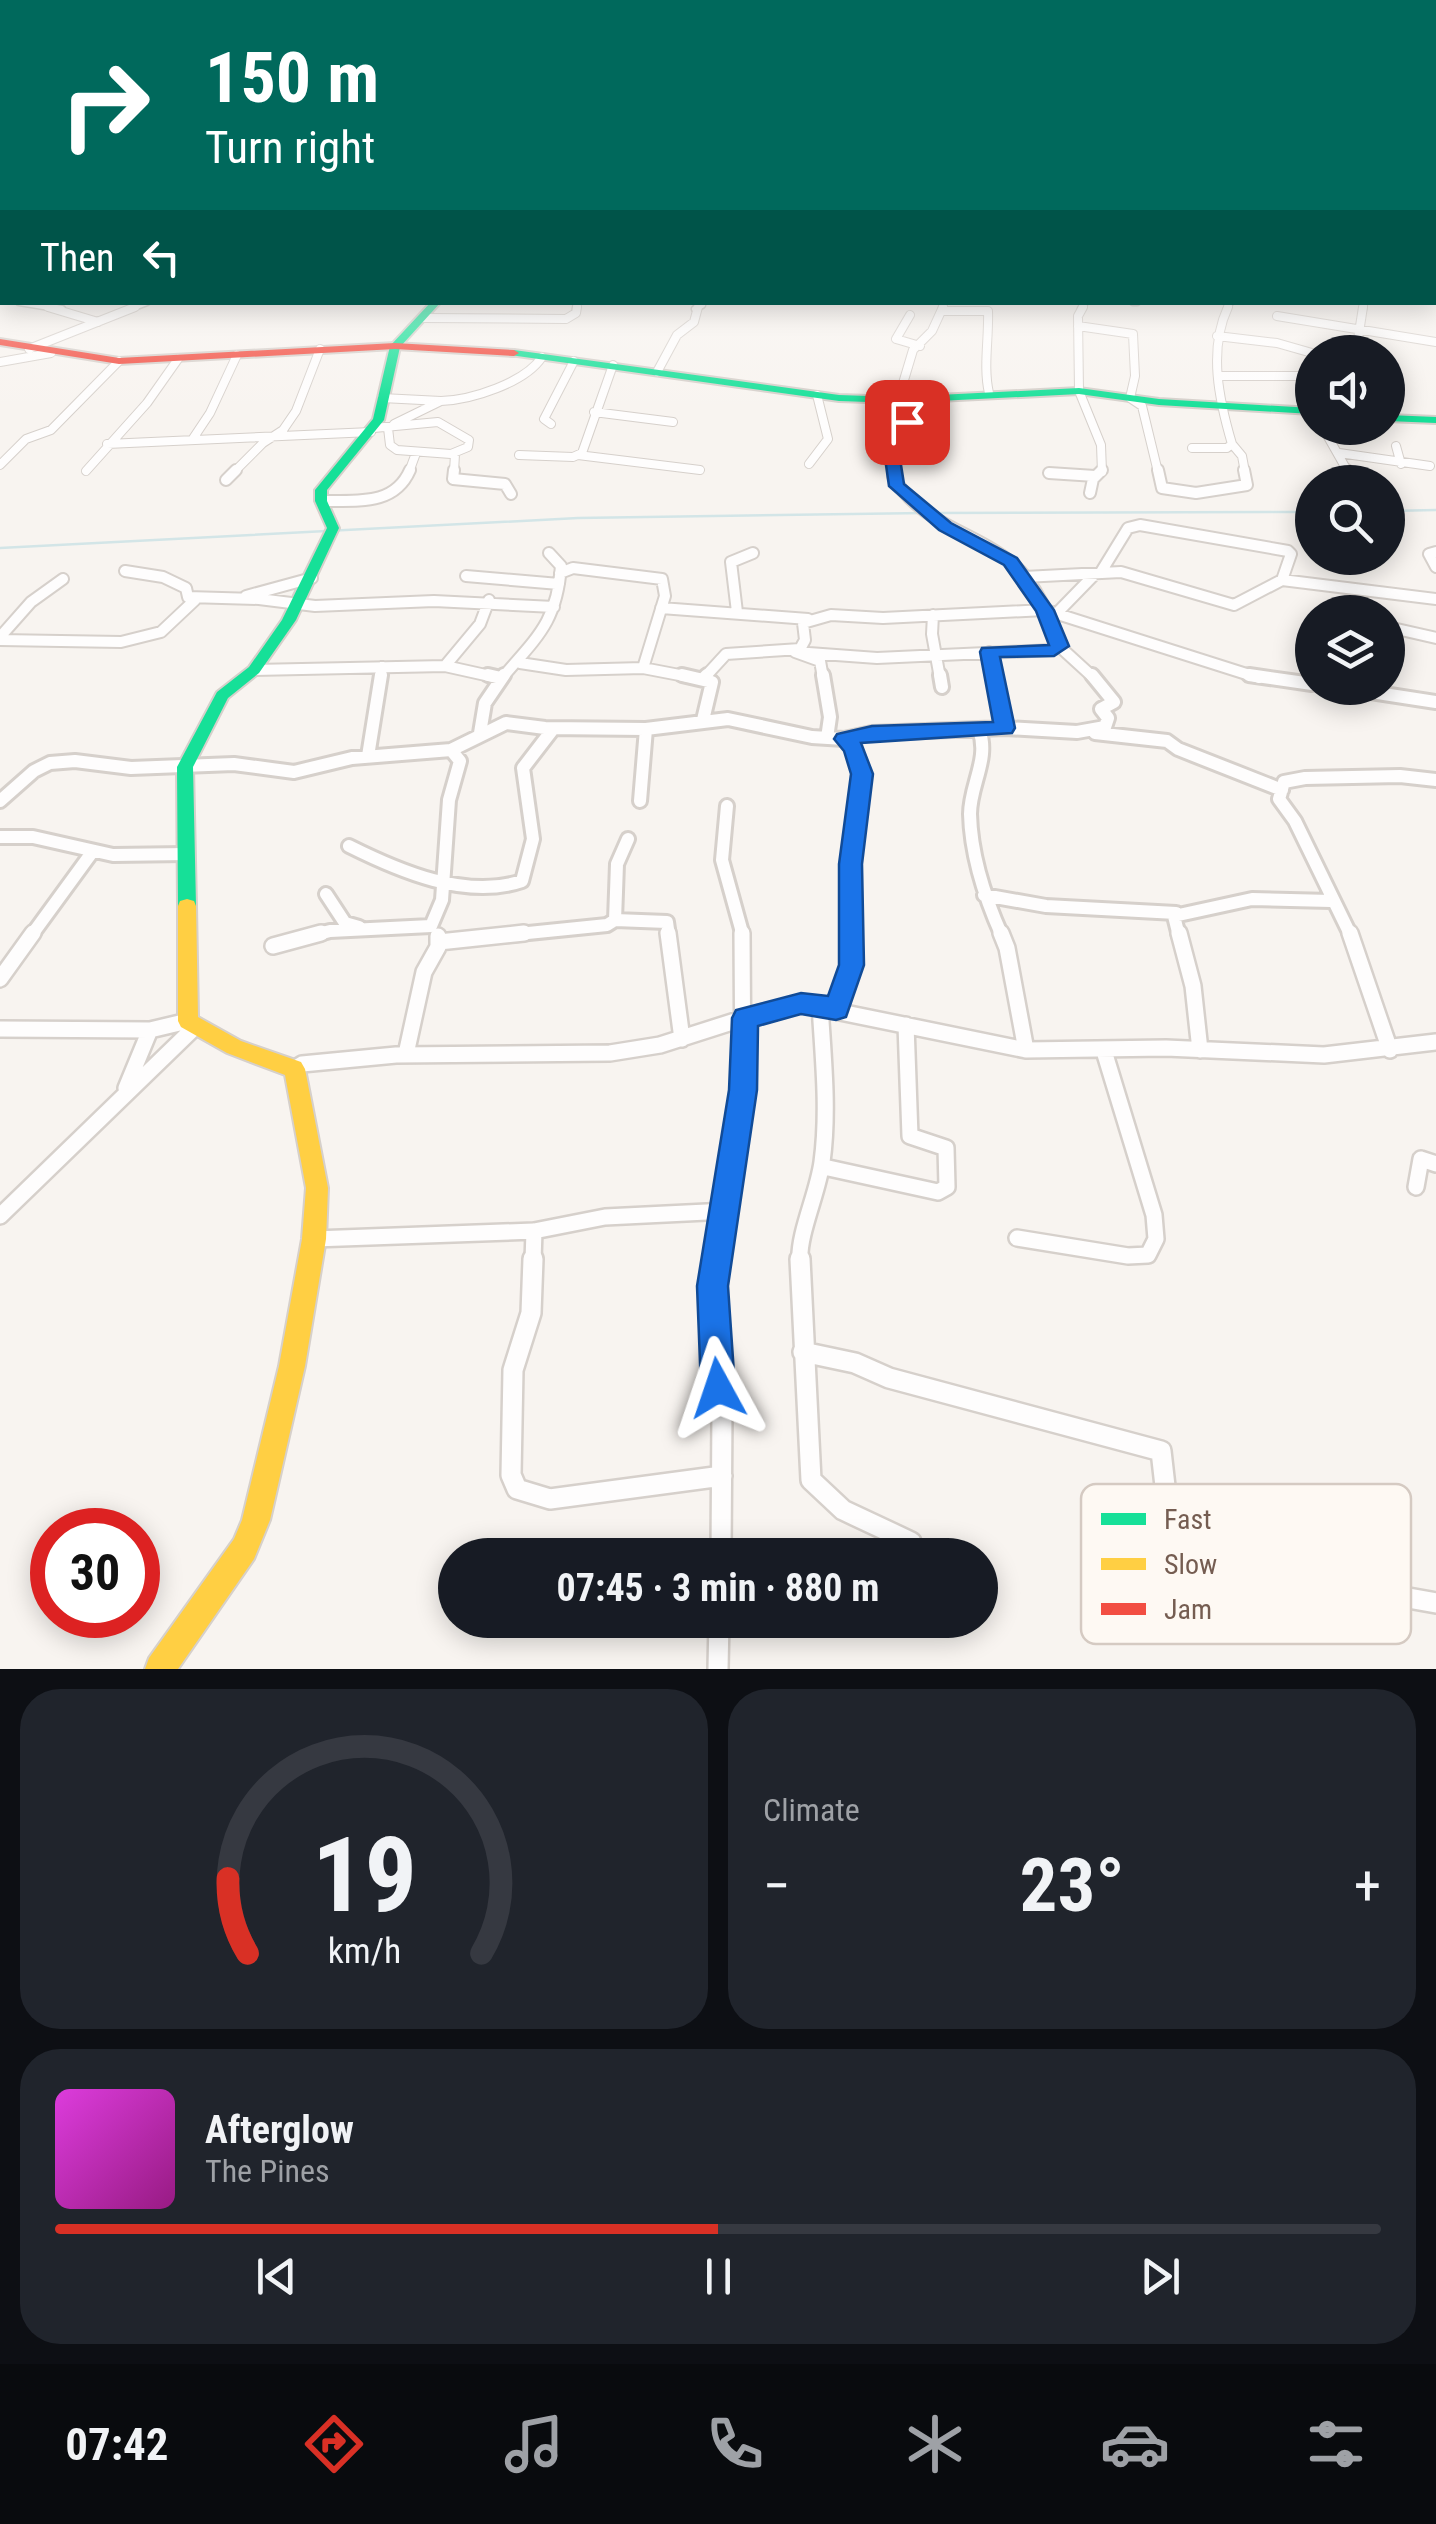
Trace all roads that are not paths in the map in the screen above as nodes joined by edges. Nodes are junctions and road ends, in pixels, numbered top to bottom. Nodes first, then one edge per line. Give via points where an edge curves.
1 (37, 305) edge
2 (140, 305) edge
3 (435, 305) edge
4 (577, 305) edge
5 (702, 305) edge
6 (1082, 305) edge
7 (1229, 305) edge
8 (1364, 305) edge
9 (942, 307) edge
10 (990, 307) edge
11 (910, 315) dead end
12 (1277, 316) dead end
13 (424, 318) junction
14 (98, 322) junction
15 (1078, 326) junction
16 (1360, 332) junction
17 (1359, 335) edge
18 (1216, 336) junction
19 (0, 342) edge
20 (1434, 342) edge
21 (395, 346) junction
22 (920, 346) junction
23 (1295, 347) edge
24 (30, 348) junction
25 (320, 350) junction
26 (51, 352) junction
27 (1436, 352) edge
28 (237, 355) junction
29 (542, 356) junction
30 (178, 359) junction
31 (574, 360) junction
32 (0, 362) edge
33 (118, 362) junction
34 (613, 365) junction
35 (657, 372) junction
36 (1219, 376) junction
37 (1295, 376) edge
38 (1079, 392) junction
39 (989, 393) junction
40 (817, 395) junction
41 (382, 398) junction
42 (1130, 398) junction
43 (898, 400) junction
44 (441, 401) junction
45 (1218, 404) junction
46 (1295, 410) edge
47 (594, 412) junction
48 (1405, 419) edge
49 (1436, 420) edge
50 (673, 422) dead end
51 (551, 424) dead end
52 (378, 429) junction
53 (274, 434) junction
54 (192, 440) junction
55 (107, 444) junction
56 (1232, 444) junction
57 (1334, 445) edge
58 (1396, 446) dead end
59 (1192, 448) dead end
60 (416, 453) junction
61 (1339, 453) junction
62 (456, 454) junction
63 (519, 454) dead end
64 (578, 456) junction
65 (809, 464) dead end
66 (1401, 464) junction
67 (0, 465) edge
68 (1345, 465) edge
69 (1430, 466) dead end
70 (700, 470) dead end
71 (86, 472) dead end
72 (1049, 473) dead end
73 (1096, 476) junction
74 (226, 480) dead end
75 (1090, 493) dead end
76 (510, 494) dead end
77 (321, 501) junction
78 (1436, 552) edge
79 (549, 553) dead end
80 (753, 553) dead end
81 (1436, 567) edge
82 (125, 571) dead end
83 (1099, 572) junction
84 (466, 576) dead end
85 (1024, 577) junction
86 (312, 578) junction
87 (63, 579) dead end
88 (560, 579) junction
89 (1282, 580) junction
90 (234, 599) junction
91 (195, 600) junction
92 (300, 600) junction
93 (489, 600) junction
94 (1436, 600) edge
95 (554, 607) junction
96 (662, 608) junction
97 (737, 612) junction
98 (1051, 612) junction
99 (933, 615) junction
100 (808, 619) junction
101 (1405, 632) edge
102 (0, 638) edge
103 (1436, 638) edge
104 (1059, 646) junction
105 (794, 652) junction
106 (989, 652) junction
107 (936, 656) junction
108 (520, 663) junction
109 (445, 666) junction
110 (382, 667) junction
111 (643, 668) junction
112 (254, 670) junction
113 (501, 678) junction
114 (704, 679) junction
115 (1295, 683) edge
116 (942, 687) dead end
117 (1405, 697) edge
118 (1436, 702) edge
119 (703, 720) junction
120 (1005, 728) junction
121 (553, 729) junction
122 (646, 729) junction
123 (978, 730) junction
124 (1077, 732) junction
125 (480, 733) junction
126 (827, 738) junction
127 (844, 739) junction
128 (451, 750) junction
129 (368, 756) junction
130 (185, 766) junction
131 (1436, 780) edge
132 (1282, 790) junction
133 (0, 801) edge
134 (640, 801) dead end
135 (727, 806) dead end
136 (0, 837) edge
137 (628, 840) dead end
138 (349, 846) dead end
139 (93, 851) junction
140 (186, 854) junction
141 (442, 883) junction
142 (326, 894) dead end
143 (984, 895) junction
144 (1330, 901) junction
145 (1176, 913) junction
146 (615, 920) junction
147 (431, 926) junction
148 (366, 928) junction
149 (440, 942) junction
150 (273, 946) dead end
151 (0, 979) edge
152 (828, 1007) junction
153 (745, 1018) junction
154 (191, 1024) junction
155 (906, 1025) junction
156 (0, 1029) edge
157 (150, 1030) junction
158 (682, 1039) junction
159 (1436, 1042) edge
160 (1026, 1050) junction
161 (1104, 1050) junction
162 (1200, 1050) junction
163 (1390, 1050) junction
164 (406, 1054) junction
165 (294, 1068) junction
166 (125, 1090) junction
167 (1436, 1164) edge
168 (824, 1168) junction
169 (1416, 1187) dead end
170 (727, 1210) junction
171 (0, 1216) edge
172 (534, 1231) junction
173 (1016, 1238) dead end
174 (314, 1239) junction
175 (804, 1352) junction
176 (722, 1476) junction
177 (1165, 1484) edge
178 (720, 1538) edge
179 (902, 1538) edge
180 (1411, 1599) edge
181 (1436, 1604) edge
182 (719, 1638) edge
183 (160, 1669) edge
184 (718, 1669) edge

1 - 14 street
2 - 14 street
3 - 13 street
4 - 13 street via 566,319
5 - 35 street via 695,308 694,322 675,334
6 - 15 street
7 - 18 street
8 - 16 street
9 - 10 street
9 - 22 street
10 - 39 street via 984,372
11 - 22 street via 896,339
12 - 16 street
13 - 21 street
14 - 24 street
15 - 38 street
15 - 42 street via 1134,334
16 - 17 street
16 - 20 street
18 - 23 street
18 - 36 street
19 - 24 street
20 - 27 street
21 - 25 street
21 - 29 street
21 - 41 street
22 - 43 street
24 - 26 street
25 - 28 street
25 - 53 street via 296,411
26 - 32 street
26 - 33 street
28 - 30 street
28 - 54 street
29 - 31 street
29 - 44 street via 535,368 469,400
30 - 33 street
30 - 55 street via 151,401
31 - 34 street
31 - 51 street via 544,419
33 - 67 street via 51,430 26,439
34 - 35 street
34 - 47 street
35 - 40 street
36 - 37 street
36 - 45 street
38 - 39 street
38 - 42 street
38 - 73 street via 1101,445 1102,474
39 - 43 street
40 - 43 street
40 - 65 street via 830,437
41 - 44 street
41 - 52 street
42 - 45 street
42 - 56 street via 1142,406 1162,488 1196,493 1247,485 1242,456
43 - 85 street via 907,422 894,465 897,486
44 - 52 street
45 - 46 street
45 - 56 street
47 - 50 street
47 - 64 street
48 - 49 street
52 - 53 street
52 - 60 street via 390,446
52 - 62 street via 442,423 469,440
52 - 77 street via 325,482
53 - 54 street
53 - 74 street
54 - 55 street
55 - 71 street
56 - 59 street
57 - 61 street
58 - 66 street
60 - 62 street
60 - 77 street via 394,493
61 - 66 street
61 - 68 street
62 - 76 street via 454,479 505,484
63 - 64 street
64 - 70 street
66 - 69 street
72 - 73 street
73 - 75 street
77 - 86 street via 333,528
78 - 81 street via 1429,554
79 - 88 street via 561,566
80 - 97 street via 731,562
82 - 91 street via 178,582
83 - 85 street
83 - 89 street via 1149,578 1234,605
83 - 89 street via 1128,528 1140,525 1288,550
83 - 98 street
84 - 88 street
85 - 98 street
86 - 90 street
86 - 92 street
87 - 102 street via 31,602
88 - 95 street
88 - 96 street via 573,568 656,576 666,586
89 - 94 street
90 - 91 street
90 - 92 street
91 - 102 street via 162,632 121,642
92 - 93 street via 315,606
92 - 112 street
93 - 95 street
93 - 109 street via 480,624
95 - 108 street
96 - 97 street
96 - 111 street
97 - 100 street
98 - 99 street
98 - 104 street
98 - 115 street via 1224,669
99 - 100 street
99 - 107 street
100 - 105 street via 805,640
101 - 103 street
104 - 106 street
104 - 124 street via 1114,702 1101,709 1105,727
105 - 107 street
105 - 114 street via 726,654
105 - 126 street via 820,660
106 - 107 street
106 - 120 street
107 - 116 street
108 - 111 street via 566,670
108 - 113 street
109 - 110 street
109 - 113 street
110 - 112 street
110 - 129 street
111 - 114 street
112 - 130 street via 222,695
113 - 125 street via 484,706
114 - 119 street via 712,682
117 - 118 street
119 - 122 street
119 - 126 street
120 - 123 street
120 - 124 street
121 - 122 street
121 - 125 street via 506,724
121 - 141 street via 523,768 533,838 522,881
122 - 134 street
123 - 127 street
123 - 143 street via 984,745 970,818
124 - 132 street via 1167,740
125 - 128 street
126 - 127 street
127 - 152 street via 862,774 850,864 854,945
128 - 129 street
128 - 141 street via 460,761 449,798
129 - 130 street via 294,772
130 - 133 street via 50,763
130 - 140 street
131 - 132 street via 1305,777 1284,782
132 - 144 street via 1279,802 1295,821
135 - 153 street via 722,860 746,951
136 - 139 street
137 - 146 street via 617,864
138 - 141 street
139 - 140 street
139 - 151 street
140 - 154 street
141 - 147 street via 444,900
142 - 148 street via 346,923
143 - 145 street via 1046,906
143 - 160 street via 1007,948
144 - 145 street via 1252,898
144 - 163 street via 1353,940
145 - 162 street
146 - 149 street
146 - 158 street via 670,926
147 - 148 street
147 - 149 street
148 - 150 street
149 - 164 street via 424,972
152 - 153 street via 776,1007
152 - 155 street
152 - 168 street
153 - 158 street
153 - 170 street
154 - 157 street
154 - 165 street
154 - 166 street
155 - 160 street
155 - 168 street via 910,1136 946,1148 947,1187 938,1192
156 - 157 street
157 - 166 street
158 - 164 street via 563,1056
159 - 163 street
160 - 161 street
161 - 162 street
161 - 173 street via 1156,1239 1148,1255 1128,1256
162 - 163 street
164 - 165 street
165 - 174 street via 317,1188
166 - 171 street
167 - 169 street via 1421,1159
168 - 175 street via 799,1247
170 - 172 street via 605,1217
170 - 176 street via 712,1286
172 - 174 street
172 - 176 street via 531,1313 513,1370 510,1475 517,1489 550,1499
174 - 183 street via 256,1520 226,1579
175 - 177 street via 1161,1451
175 - 179 street via 811,1480 826,1502
176 - 178 street
180 - 181 street
182 - 184 street

